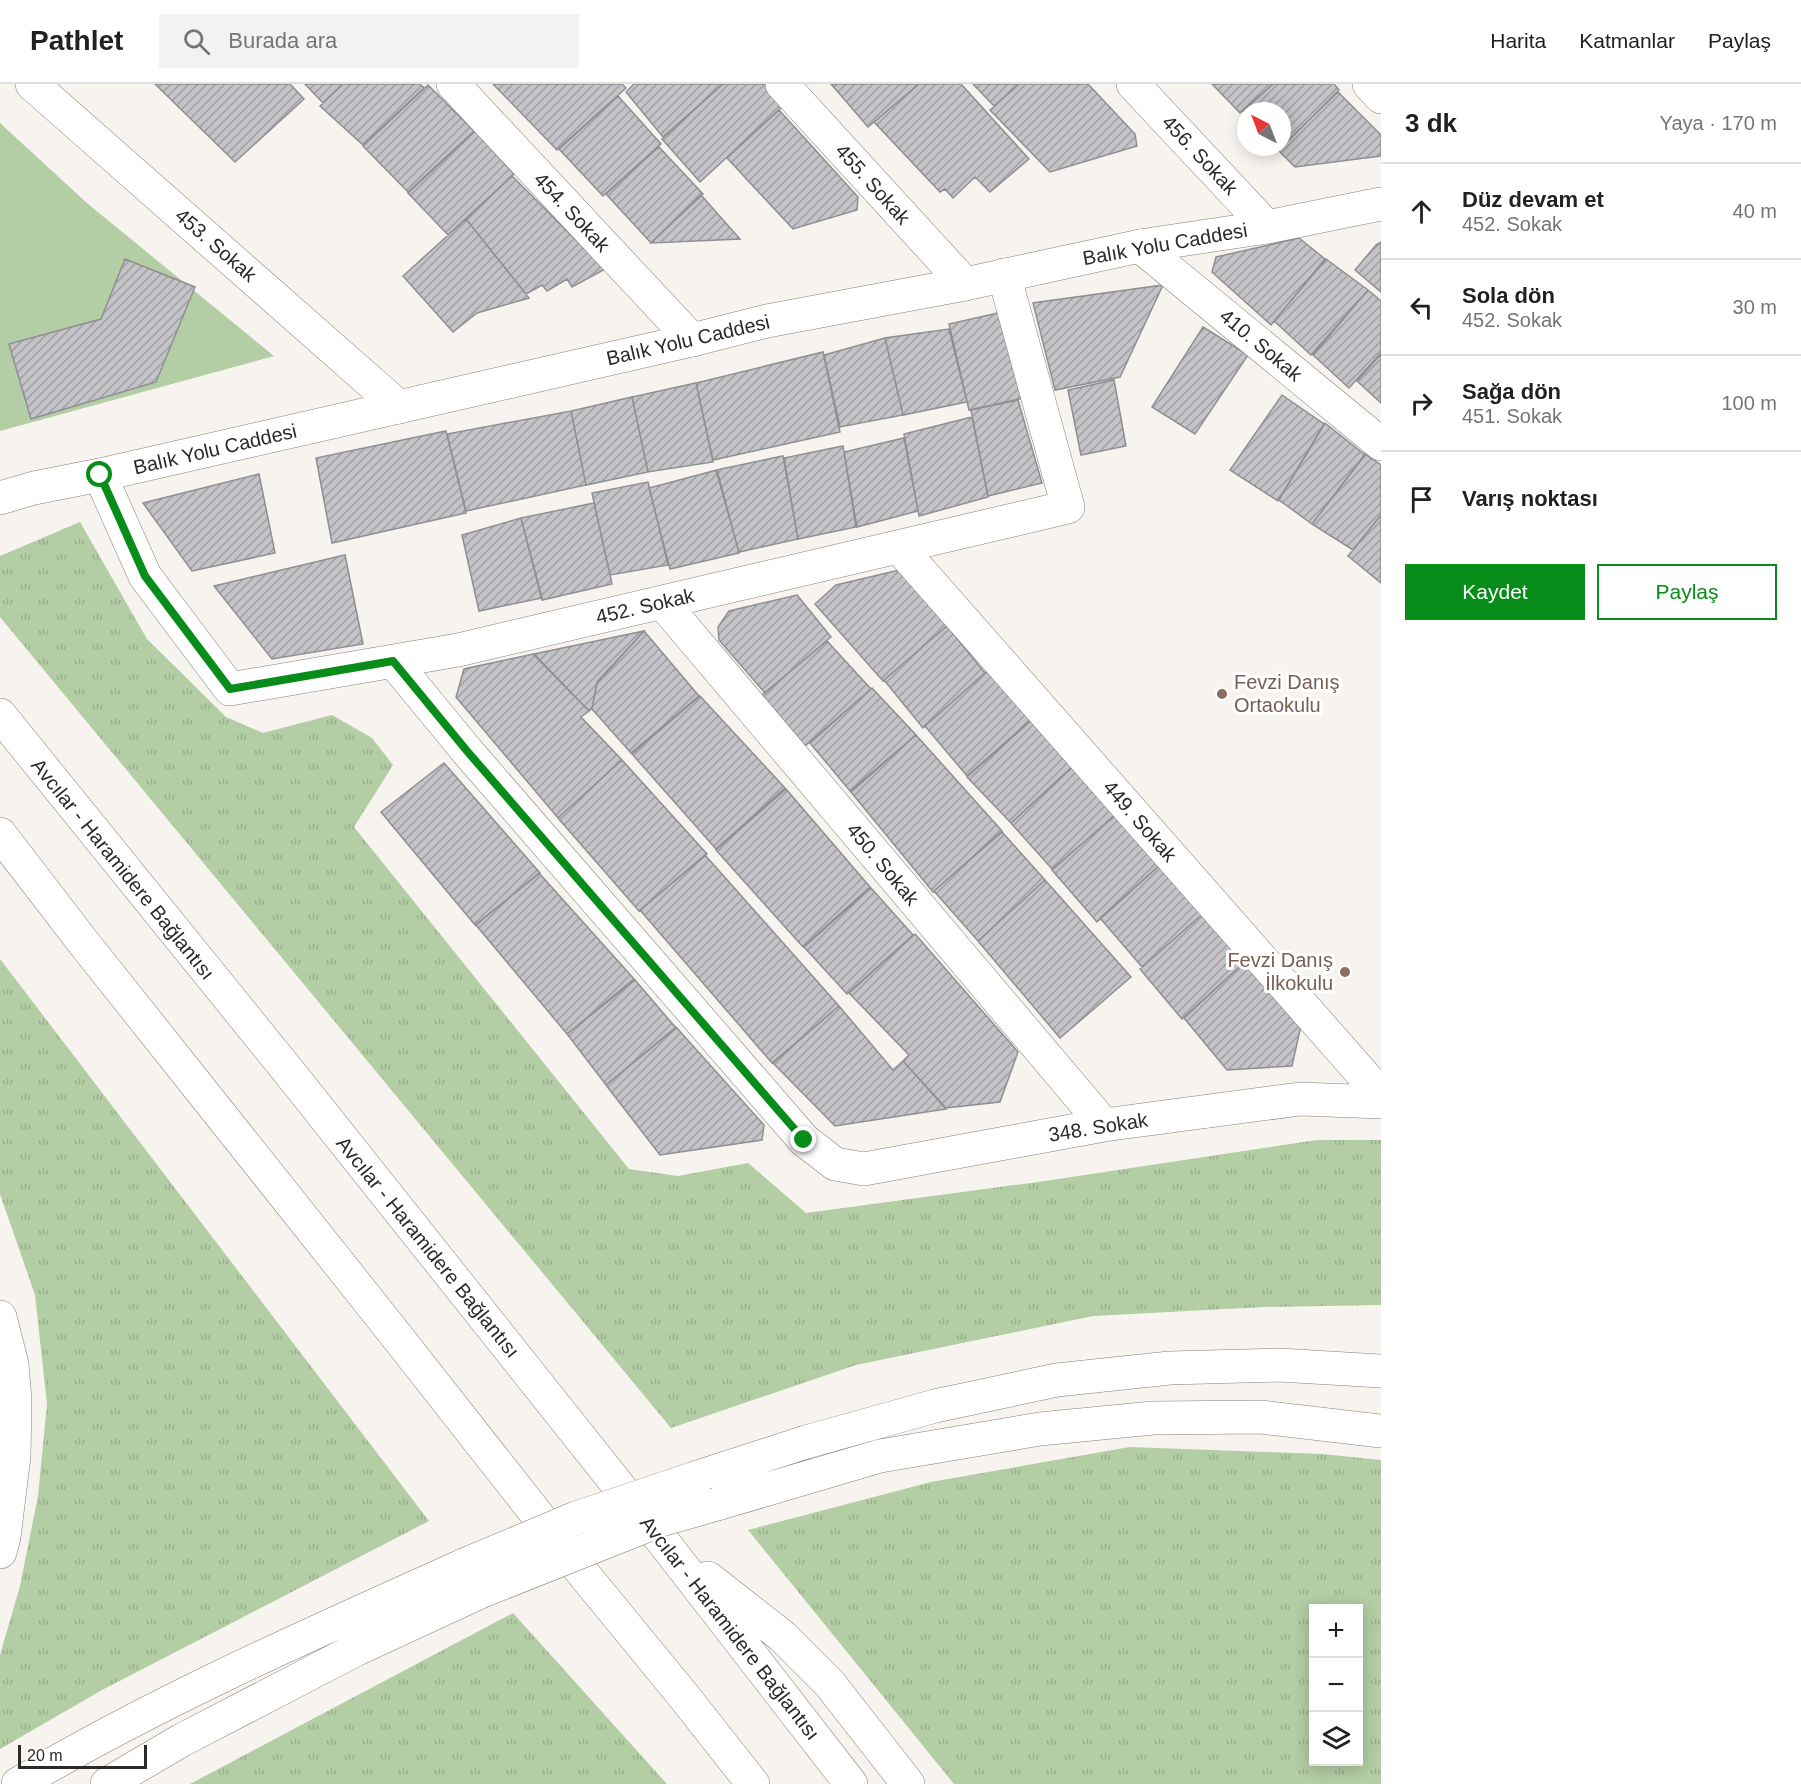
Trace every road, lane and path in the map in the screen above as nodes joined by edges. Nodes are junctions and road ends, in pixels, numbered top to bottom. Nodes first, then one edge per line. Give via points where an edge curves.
1 (32, 84) edge
2 (453, 84) edge
3 (782, 84) edge
4 (1133, 84) edge
5 (1369, 84) edge
6 (1381, 97) edge
7 (1381, 204) edge
8 (1267, 227) junction
9 (1140, 246) junction
10 (1004, 275) junction
11 (965, 284) junction
12 (692, 340) junction
13 (399, 407) junction
14 (1381, 444) edge
15 (100, 475) junction
16 (0, 498) edge
17 (899, 547) junction
18 (662, 602) junction
19 (393, 661) junction
20 (0, 715) edge
21 (0, 834) edge
22 (1381, 1095) edge
23 (1381, 1102) edge
24 (1104, 1125) junction
25 (0, 1317) edge
26 (1381, 1371) edge
27 (1381, 1431) edge
28 (668, 1548) junction
29 (0, 1552) edge
30 (472, 1578) junction
31 (18, 1784) edge
32 (107, 1784) edge
33 (753, 1784) edge
34 (851, 1784) edge
35 (908, 1784) edge

1 - 13 main road, 453. Sokak
2 - 12 main road, 454. Sokak
3 - 11 main road, 455. Sokak
4 - 8 main road, 456. Sokak
5 - 6 main road
7 - 8 main road, Balık Yolu Caddesi
8 - 9 main road, Balık Yolu Caddesi
9 - 10 main road, Balık Yolu Caddesi
9 - 14 main road, 410. Sokak
10 - 11 main road, Balık Yolu Caddesi
10 - 17 main road, 452. Sokak via 1068,507
11 - 12 main road, Balık Yolu Caddesi via 767,321
12 - 13 main road, Balık Yolu Caddesi
13 - 15 main road, Balık Yolu Caddesi
15 - 16 main road, Balık Yolu Caddesi
15 - 19 main road, 452. Sokak via 145,576 230,689
17 - 18 main road, 452. Sokak
17 - 22 main road, 449. Sokak
18 - 19 main road, 452. Sokak via 458,650
18 - 24 main road, 450. Sokak
19 - 24 main road, 348. Sokak via 772,1104 804,1140 835,1164 864,1169
20 - 28 main road, Avcılar - Haramidere Bağlantısı
21 - 33 main road
23 - 24 main road, 348. Sokak via 1300,1099
25 - 29 main road via 12,1364 15,1400 14,1456
26 - 30 main road, bridge via 1279,1365 1170,1368 1057,1380 935,1406 806,1443 576,1518
27 - 30 main road, bridge via 1261,1417 1153,1418 1040,1429 880,1456
28 - 34 main road, Avcılar - Haramidere Bağlantısı
28 - 35 main road via 782,1636 830,1684
30 - 31 main road via 270,1653 66,1755
30 - 32 main road via 355,1650 182,1740

